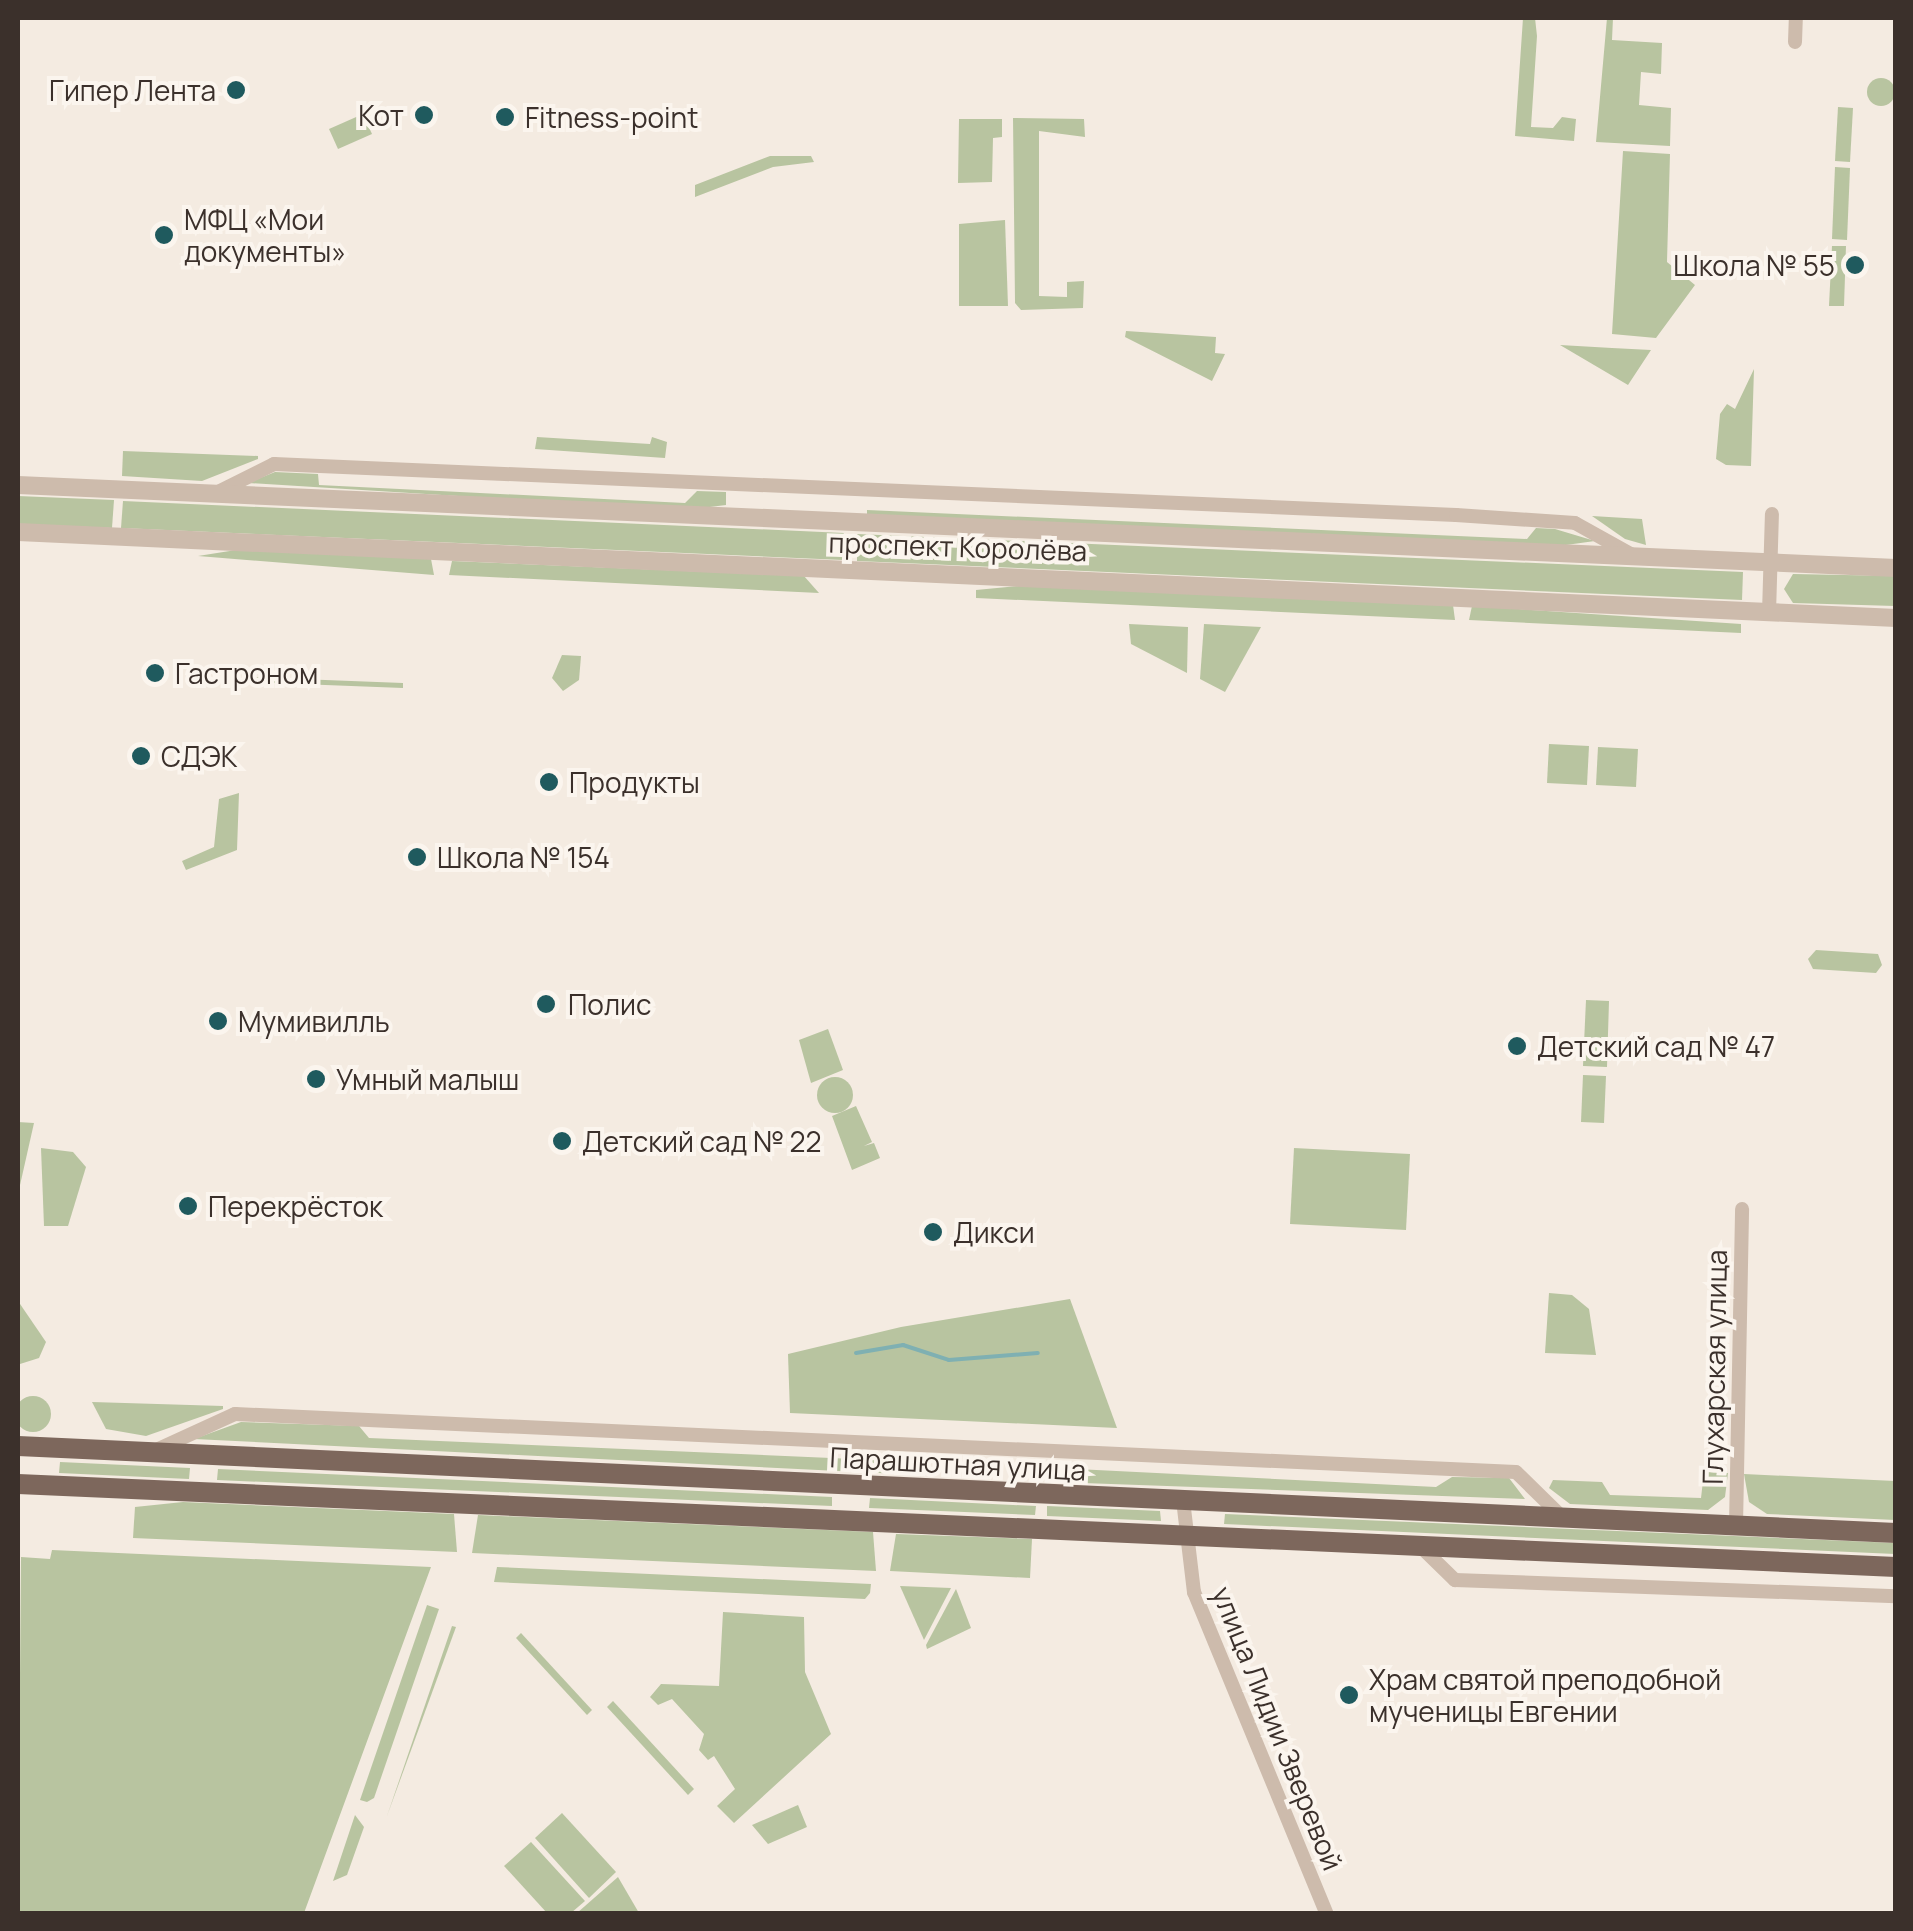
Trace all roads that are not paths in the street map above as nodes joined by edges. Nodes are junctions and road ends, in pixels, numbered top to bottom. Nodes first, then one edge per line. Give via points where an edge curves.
1 (1796, 18) edge
2 (1795, 42) dead end
3 (18, 485) edge
4 (216, 492) junction
5 (1772, 514) dead end
6 (18, 532) edge
7 (1635, 557) junction
8 (1770, 562) junction
9 (1896, 568) edge
10 (1769, 613) junction
11 (1896, 618) edge
12 (1742, 1208) dead end
13 (18, 1446) edge
14 (154, 1451) junction
15 (215, 1456) junction
16 (18, 1484) edge
17 (841, 1485) junction
18 (212, 1491) junction
19 (1183, 1500) junction
20 (1563, 1518) junction
21 (841, 1519) junction
22 (1736, 1526) junction
23 (1184, 1533) junction
24 (1896, 1533) edge
25 (1419, 1546) junction
26 (1896, 1567) edge
27 (1896, 1596) edge
28 (1327, 1914) edge

1 - 2 street
3 - 4 street, проспект Королёва
4 - 7 street, проспект Королёва
4 - 7 street via 274,464 1436,514 1575,524
5 - 8 street
6 - 10 street, проспект Королёва
7 - 8 street, проспект Королёва
8 - 9 street, проспект Королёва
8 - 10 street
10 - 11 street, проспект Королёва
12 - 22 street, Глухарская улица
13 - 14 main road, Парашютная улица
14 - 15 main road, Парашютная улица
14 - 20 street via 235,1414 1516,1472
15 - 17 main road, Парашютная улица
15 - 18 main road via 200,1474
16 - 18 main road
17 - 19 main road, Парашютная улица
17 - 21 main road via 854,1503
18 - 21 main road
19 - 20 main road, Парашютная улица
19 - 23 street, улица Лидии Зверевой
20 - 22 main road, Парашютная улица
21 - 23 main road
22 - 24 main road, Парашютная улица
23 - 25 main road
23 - 28 street, улица Лидии Зверевой via 1194,1592
25 - 26 main road
25 - 27 street via 1455,1580

